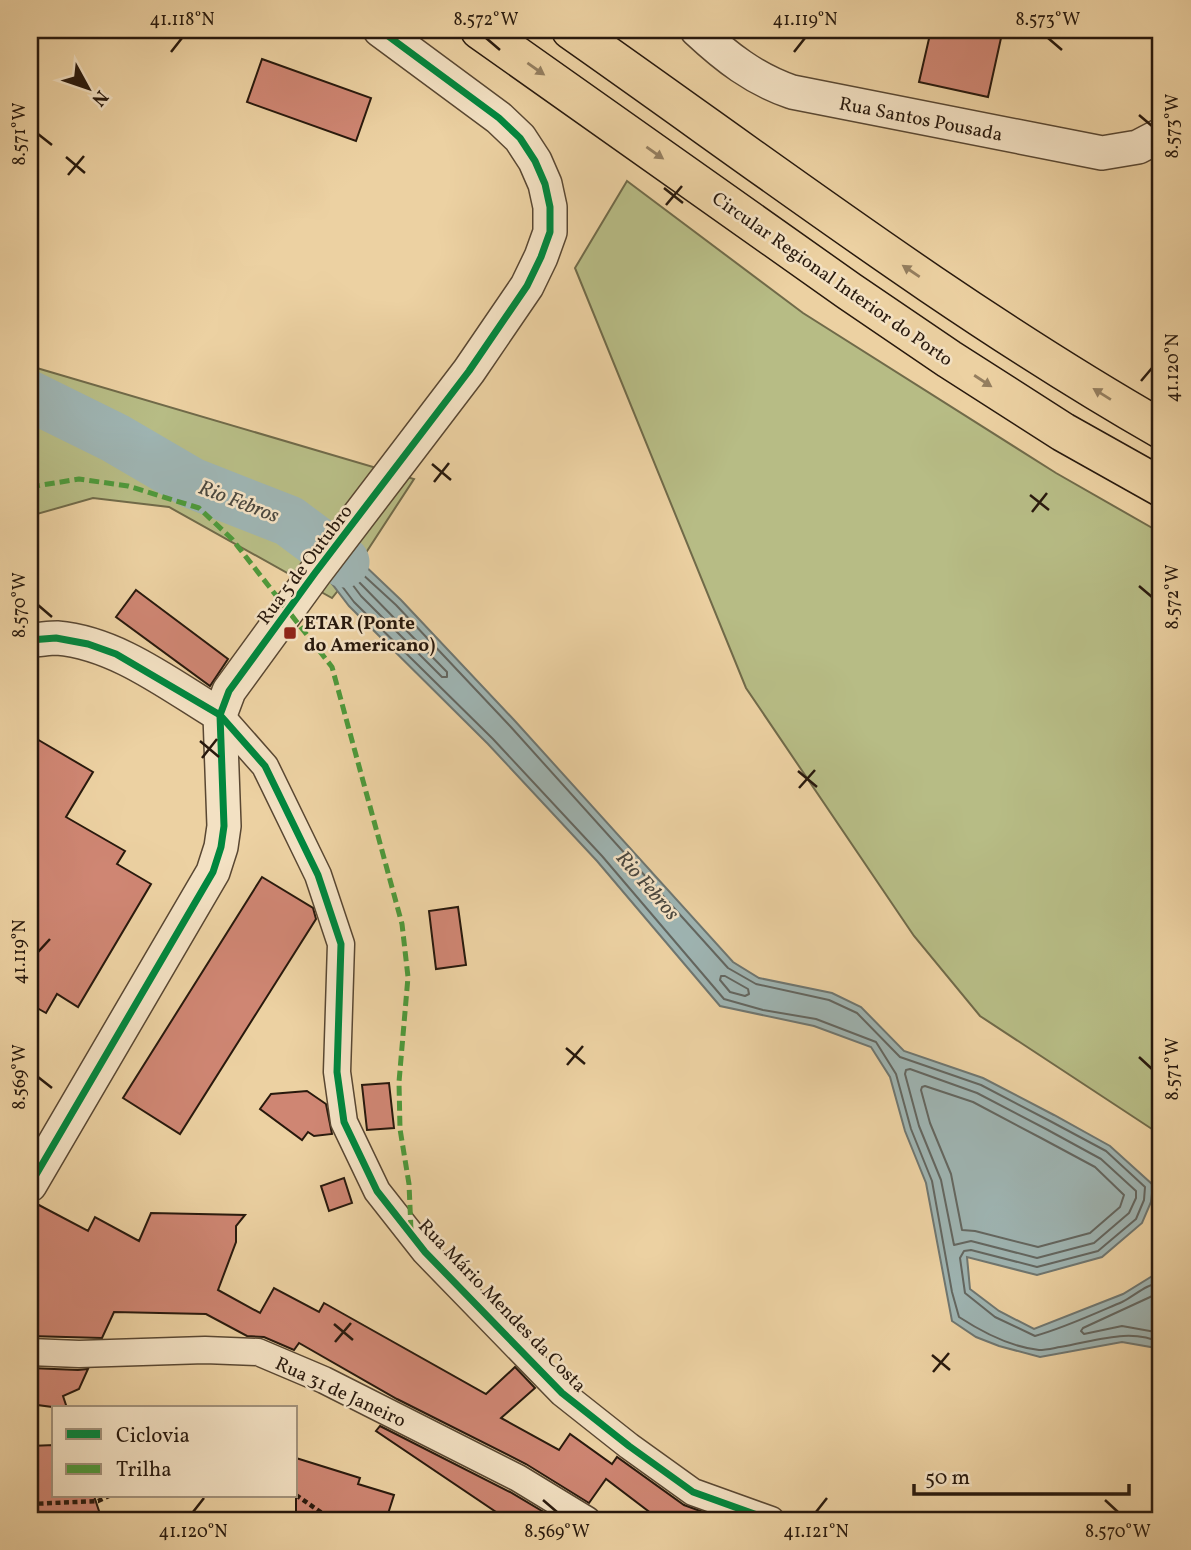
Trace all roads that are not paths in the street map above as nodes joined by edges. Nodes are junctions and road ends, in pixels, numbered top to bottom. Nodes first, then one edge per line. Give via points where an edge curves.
1 (380, 30) edge
2 (480, 30) edge
3 (571, 30) edge
4 (697, 30) edge
5 (1161, 135) edge
6 (1161, 429) edge
7 (1161, 487) edge
8 (30, 640) edge
9 (220, 715) junction
10 (30, 1185) edge
11 (30, 1352) edge
12 (587, 1520) edge
13 (771, 1520) edge

1 - 9 street, Rua 5 de Outubro via 520,138 545,184 550,232 527,286 236,680
2 -> 7 highway, Circular Regional Interior do Porto via 949,359 1063,432
6 -> 3 highway via 972,312
4 - 5 street, Rua Santos Pousada via 741,68 768,84 804,95 1102,153 1138,147
8 - 9 street via 56,638 117,654
9 - 10 street, Rua 5 de Outubro via 224,826 213,872
9 - 13 street, Rua Mário Mendes da Costa via 265,766 318,875 341,944 337,1072 344,1122 377,1191 425,1252 562,1393 693,1492
11 - 12 street, Rua 31 de Janeiro via 258,1352 324,1380 518,1478

